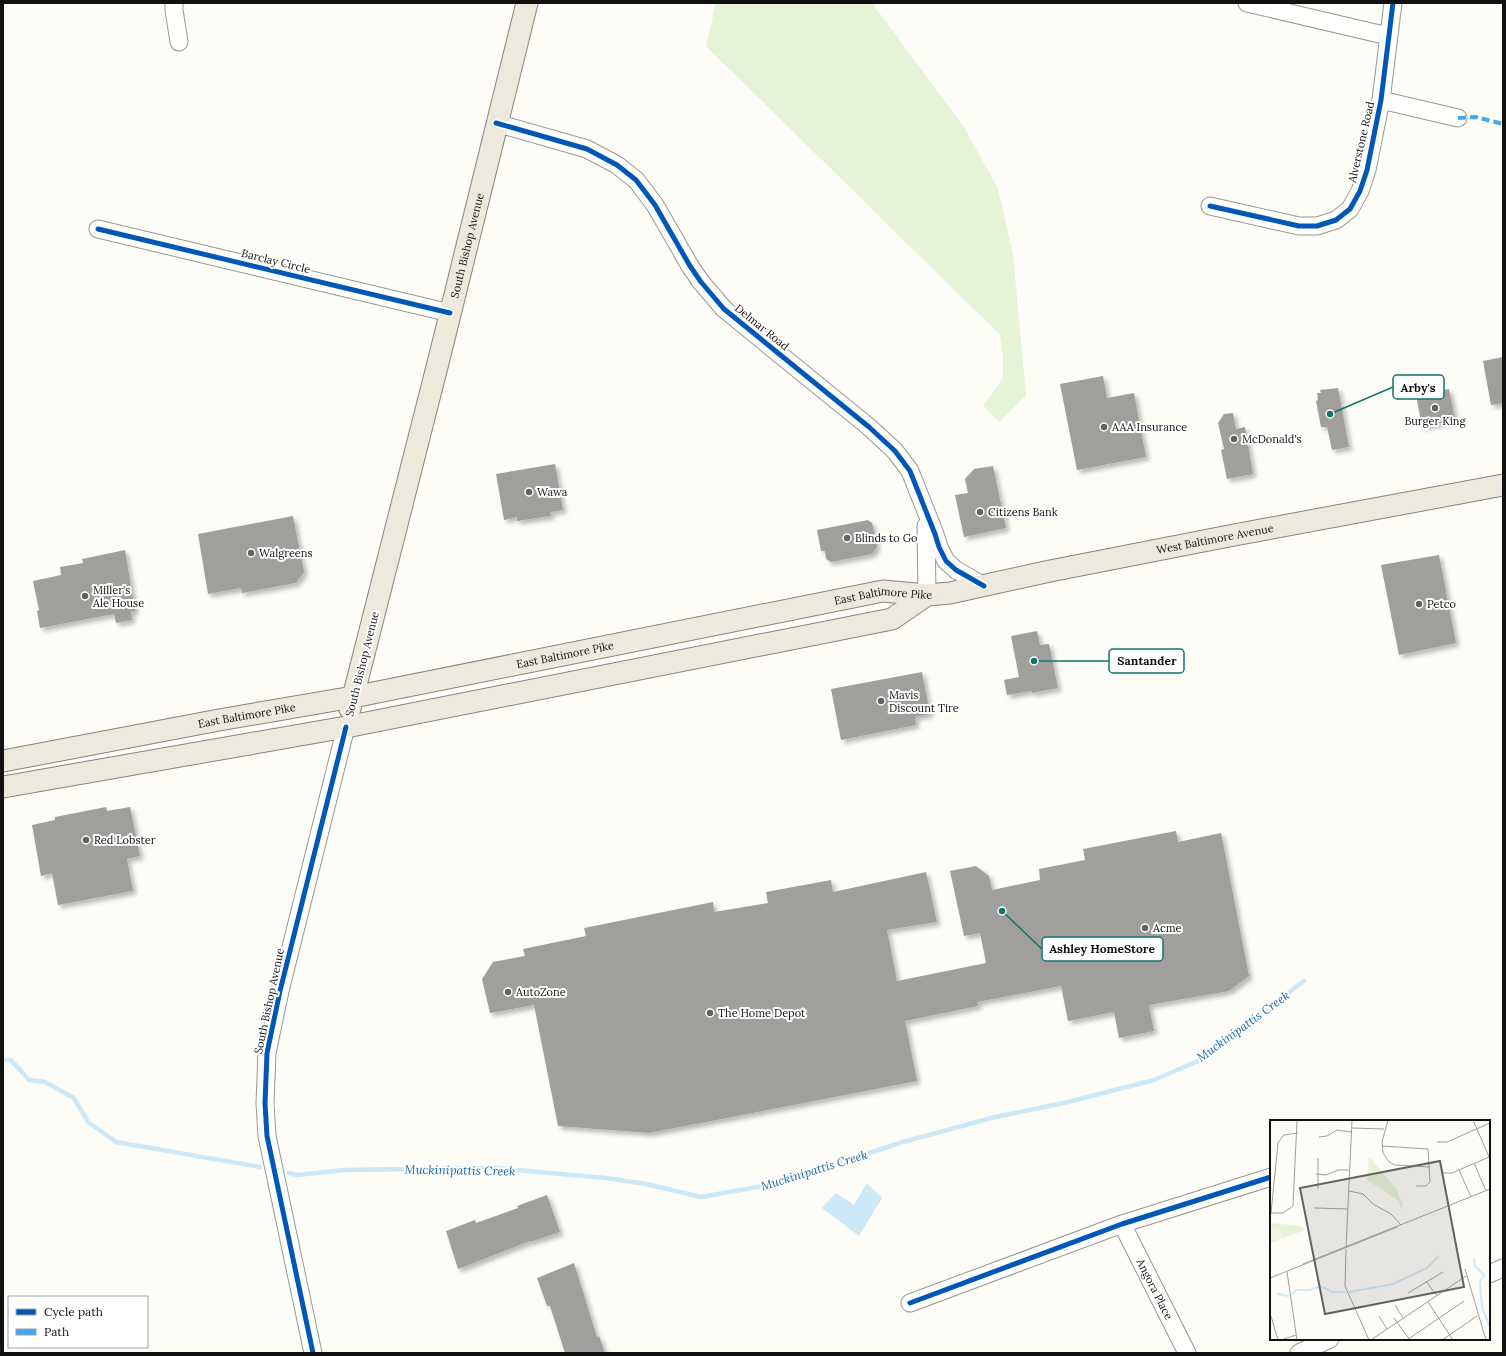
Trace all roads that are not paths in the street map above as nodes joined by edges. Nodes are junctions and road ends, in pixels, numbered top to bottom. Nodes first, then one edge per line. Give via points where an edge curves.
1 (174, 3) edge
2 (527, 3) edge
3 (1247, 3) edge
4 (1393, 3) edge
5 (1388, 36) junction
6 (179, 42) dead end
7 (1381, 100) junction
8 (1458, 118) dead end
9 (496, 123) junction
10 (1210, 206) dead end
11 (98, 229) dead end
12 (450, 313) junction
13 (1503, 485) edge
14 (926, 512) junction
15 (984, 586) junction
16 (927, 595) junction
17 (684, 631) junction
18 (690, 659) junction
19 (353, 698) junction
20 (346, 727) junction
21 (3, 761) edge
22 (3, 787) edge
23 (1270, 1177) edge
24 (1122, 1224) junction
25 (1503, 1268) edge
26 (1490, 1274) edge
27 (910, 1303) dead end
28 (1328, 1340) edge
29 (313, 1353) edge
30 (1187, 1353) edge
31 (1299, 1353) edge

1 - 6 street
2 - 9 main road, South Bishop Avenue
3 - 5 street
4 - 5 street, Alverstone Road
5 - 7 street, Alverstone Road
7 - 8 street
7 - 10 street, Alverstone Road via 1367,170 1360,191 1350,209 1336,220 1317,226 1299,226
9 - 12 main road, South Bishop Avenue
9 - 14 street, Delmar Road via 587,149 607,158 632,176 655,205 701,282 724,309 895,451 910,471
11 - 12 street, Barclay Circle
12 - 19 main road, South Bishop Avenue
13 - 15 main road, West Baltimore Avenue via 1050,571
14 - 15 street, Delmar Road via 946,560 956,570
14 - 16 street, Delmar Road
15 - 16 main road, West Baltimore Avenue
16 - 17 main road, East Baltimore Pike via 883,591
16 - 18 main road, East Baltimore Pike via 892,619
17 - 18 main road
17 - 19 main road, East Baltimore Pike
18 - 20 main road, East Baltimore Pike
19 - 20 main road, South Bishop Avenue
19 - 21 main road, East Baltimore Pike via 219,720
20 - 22 main road, East Baltimore Pike
20 - 29 street, South Bishop Avenue via 267,1053 267,1136
23 - 24 street
24 - 27 street
24 - 30 street, Angora Place
25 - 26 street
28 - 31 street

